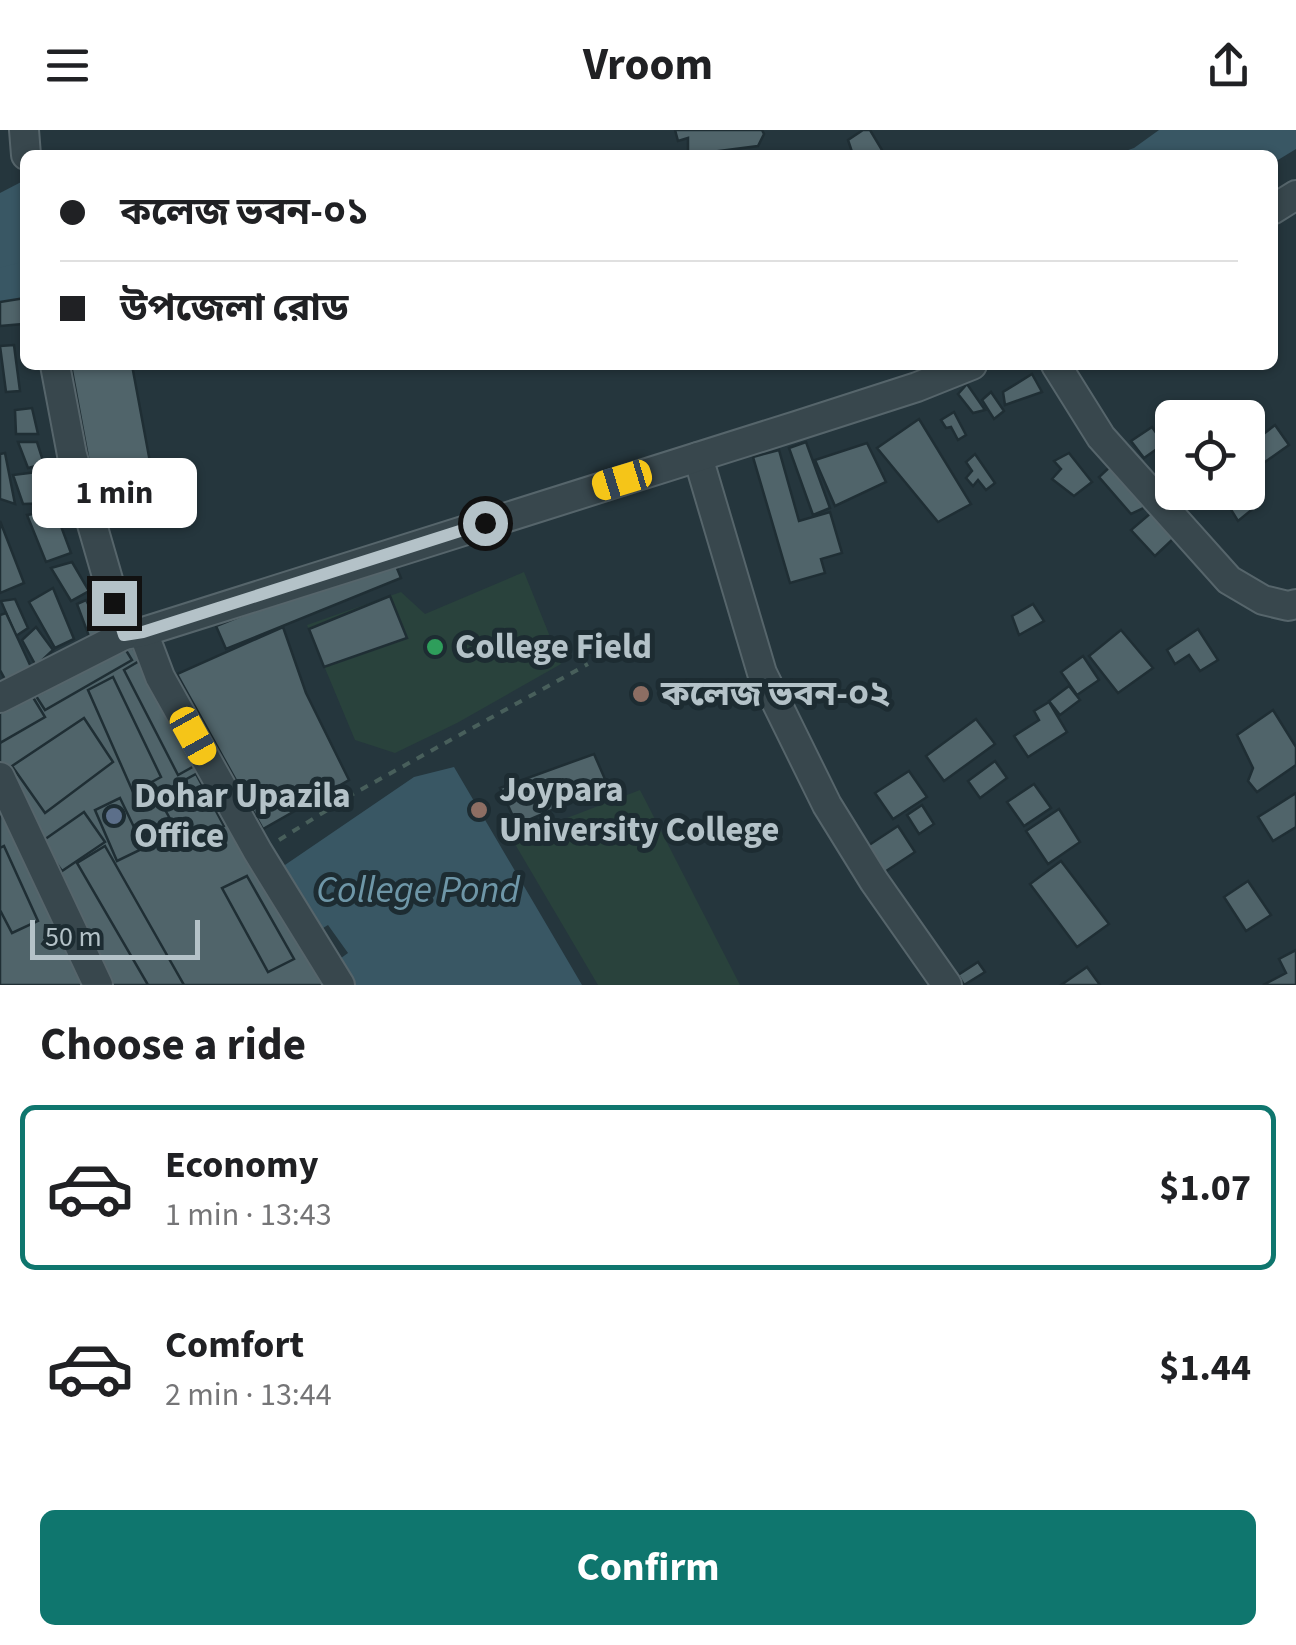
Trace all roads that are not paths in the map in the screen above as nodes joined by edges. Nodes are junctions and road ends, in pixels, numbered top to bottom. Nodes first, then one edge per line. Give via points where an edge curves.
1 (56, 370) edge
2 (960, 370) edge
3 (1059, 370) edge
4 (698, 457) junction
5 (1296, 604) edge
6 (133, 634) junction
7 (0, 698) edge
8 (0, 776) edge
9 (98, 985) edge
10 (340, 985) edge
11 (948, 985) edge

1 - 6 street via 76,472
2 - 4 street
3 - 5 street via 1102,436 1228,580 1262,600
4 - 6 street
4 - 11 street via 762,673 827,804
6 - 7 street
6 - 10 street
8 - 9 street

